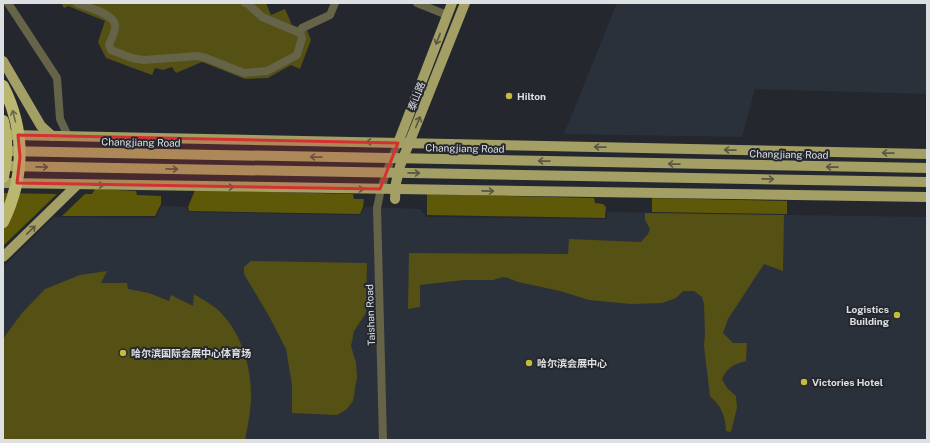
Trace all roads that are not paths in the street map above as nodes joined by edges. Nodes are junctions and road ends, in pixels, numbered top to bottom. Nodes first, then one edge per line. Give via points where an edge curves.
1 (8, 3) edge
2 (77, 3) edge
3 (245, 3) edge
4 (335, 3) edge
5 (417, 3) edge
6 (452, 3) edge
7 (466, 3) edge
8 (447, 15) junction
9 (300, 33) junction
10 (3, 62) edge
11 (3, 86) edge
12 (3, 121) edge
13 (3, 135) edge
14 (52, 136) junction
15 (68, 136) junction
16 (398, 143) junction
17 (409, 143) junction
18 (3, 151) edge
19 (927, 154) edge
20 (391, 158) junction
21 (403, 159) junction
22 (3, 166) edge
23 (927, 168) edge
24 (385, 172) junction
25 (399, 173) junction
26 (3, 177) edge
27 (927, 182) edge
28 (3, 183) edge
29 (78, 184) junction
30 (380, 189) junction
31 (395, 194) junction
32 (927, 197) edge
33 (3, 222) edge
34 (3, 256) edge
35 (383, 440) edge

1 - 15 street via 57,78 60,119
2 - 9 street via 110,16 114,21 116,26 109,45 112,50 143,60 198,56 244,74 267,71 297,55 302,38
3 - 9 street via 262,17
4 - 9 street via 330,16 302,28
5 - 8 street
6 - 8 main road, 泰山路
17 -> 7 main road, 泰山路
8 -> 16 main road, 泰山路
10 - 14 main road via 41,126
33 -> 11 highway, bridge via 11,205 20,172 19,141 13,110
12 - 26 highway, bridge via 6,157
13 - 14 main road
14 - 15 main road
16 -> 15 main road
16 - 17 main road
16 - 20 street, 泰山路
19 -> 17 main road
17 - 21 main road, 泰山路
20 -> 18 main road, Changjiang Road
20 - 21 main road, Changjiang Road
20 - 24 street, 泰山路
23 -> 21 main road, Changjiang Road
21 - 25 main road, 泰山路
22 -> 24 main road
24 - 25 main road
24 - 30 street, 泰山路
25 -> 27 main road
25 - 31 main road, 泰山路
28 - 29 main road
29 -> 30 main road
34 -> 29 main road
30 - 31 main road
30 - 35 street, Taishan Road via 377,208
31 -> 32 main road

